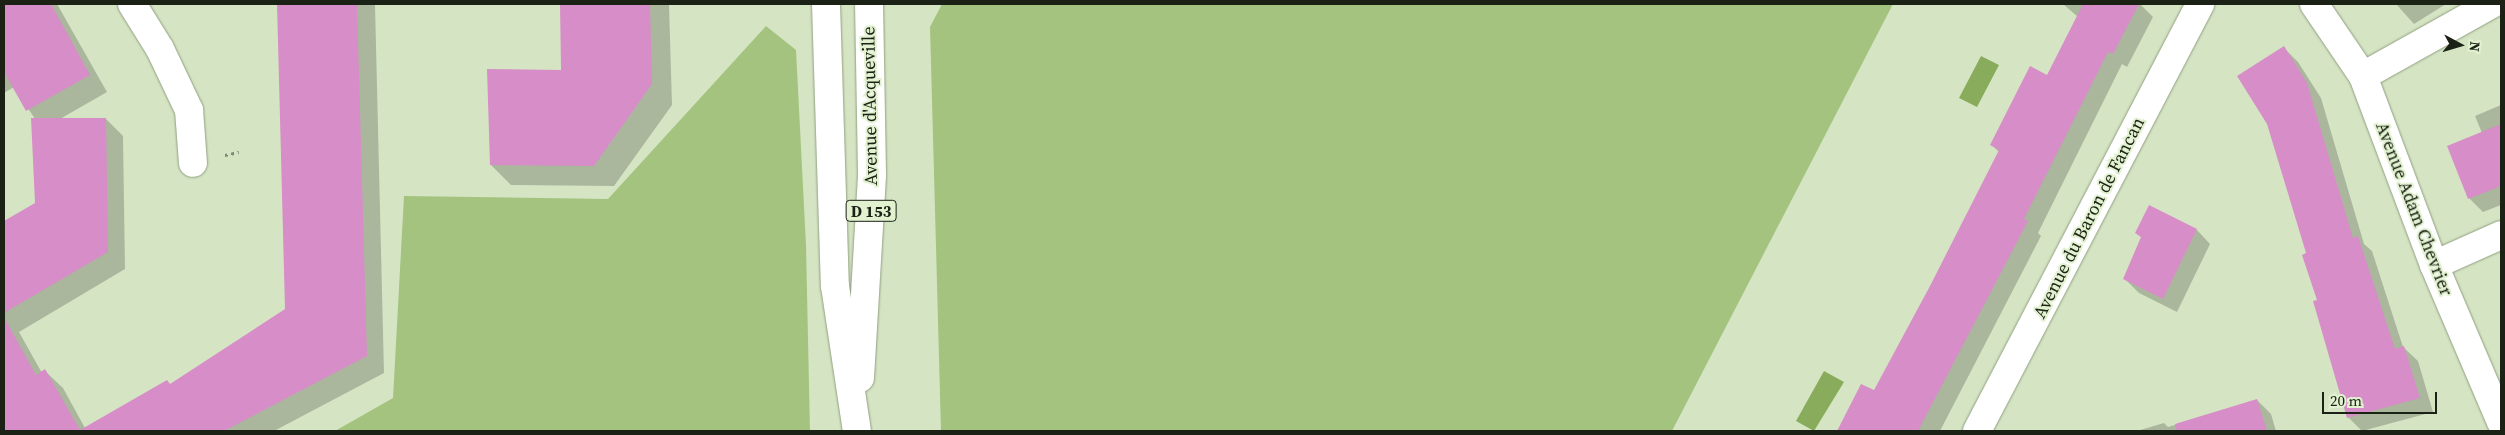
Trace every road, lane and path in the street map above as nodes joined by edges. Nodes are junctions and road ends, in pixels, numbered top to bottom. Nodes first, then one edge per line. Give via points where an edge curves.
1 (132, 4) edge
2 (826, 4) edge
3 (869, 4) edge
4 (2200, 4) edge
5 (2314, 4) edge
6 (2492, 4) edge
7 (2363, 76) junction
8 (193, 163) dead end
9 (2501, 235) edge
10 (2434, 265) junction
11 (2501, 422) edge
12 (857, 424) edge
13 (1977, 431) edge

1 - 8 street via 160,49 188,110
2 - 12 street, D 153 via 835,286
3 - 12 street, Avenue d'Acqueville / D 153 via 870,248
4 - 13 street, Avenue du Baron de Fancan
5 - 7 street, Avenue Adam Chevrier
6 - 7 street
7 - 10 street, Avenue Adam Chevrier
9 - 10 street
10 - 11 street, Avenue Adam Chevrier

